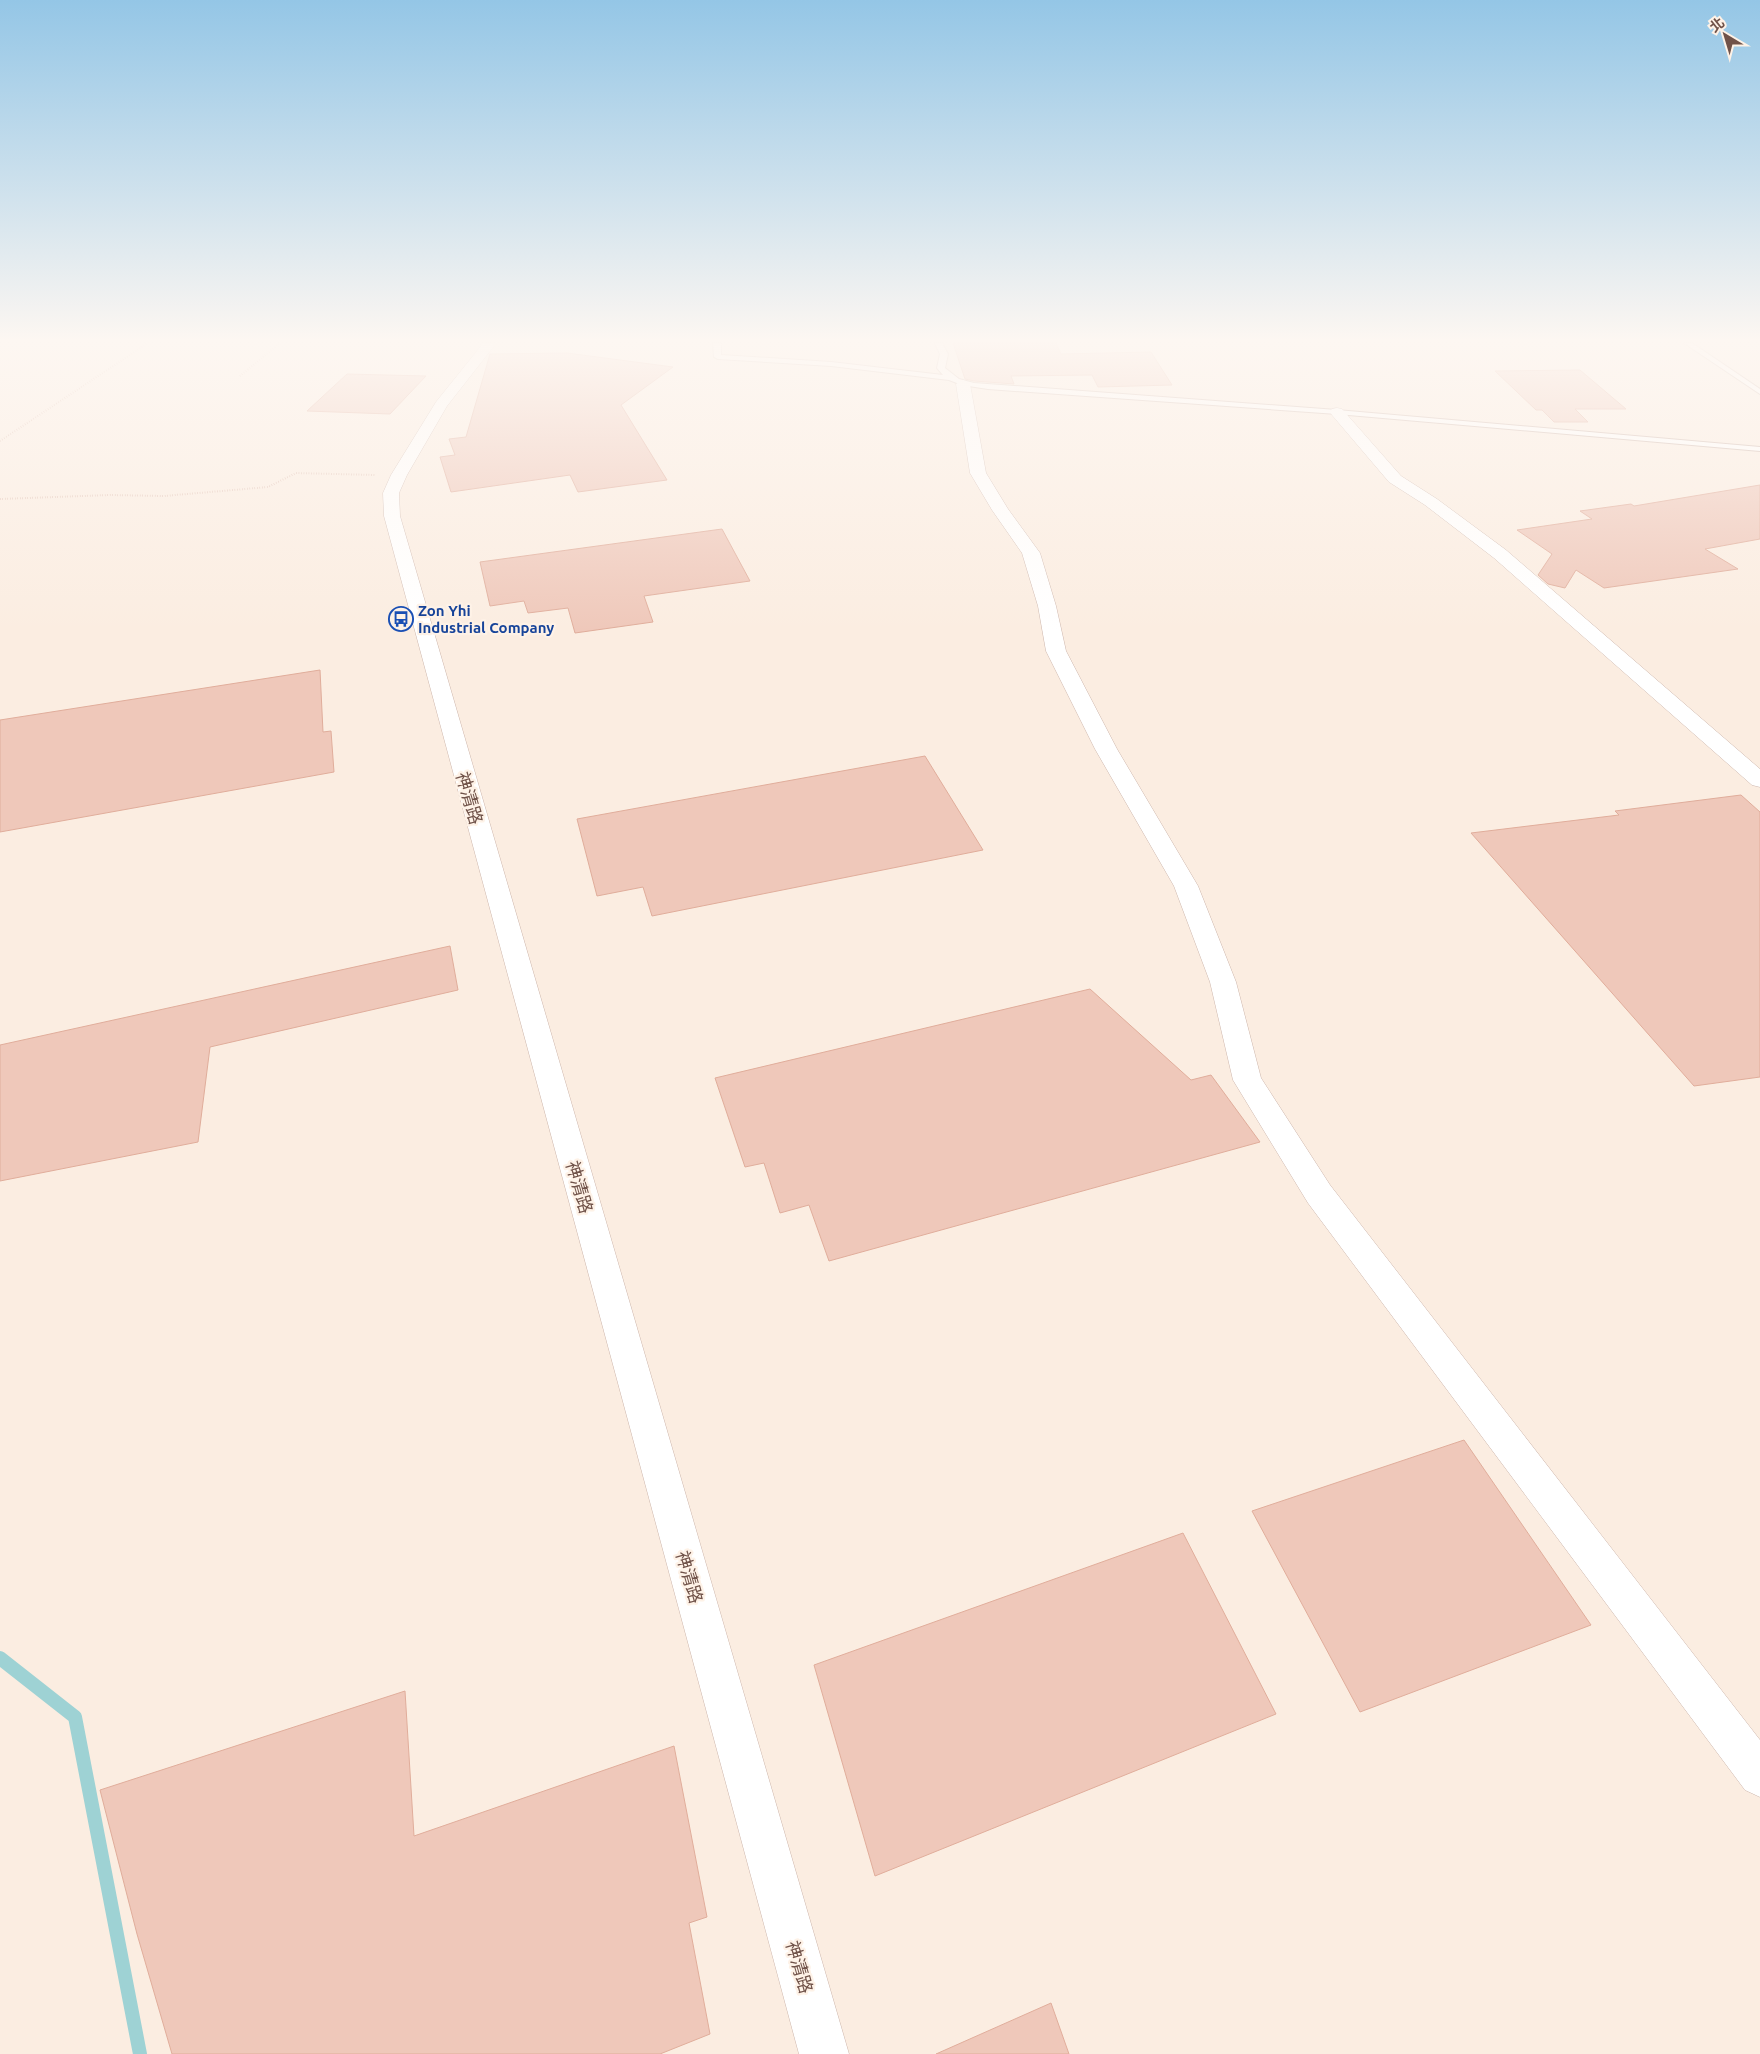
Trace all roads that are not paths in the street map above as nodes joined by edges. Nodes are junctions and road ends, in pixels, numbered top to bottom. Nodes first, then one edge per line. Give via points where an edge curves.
1 (421, 439) edge
2 (970, 439) edge
3 (1360, 439) edge
4 (1644, 439) edge
5 (1760, 449) edge
6 (1760, 780) edge
7 (1760, 1775) edge
8 (824, 2054) edge

1 - 8 street, 神清路 via 391,493 392,516
2 - 7 street via 978,473 1031,553 1056,651 1106,749 1186,886 1222,982 1247,1080 1319,1194
3 - 6 street via 1395,479 1500,554
4 - 5 lane

